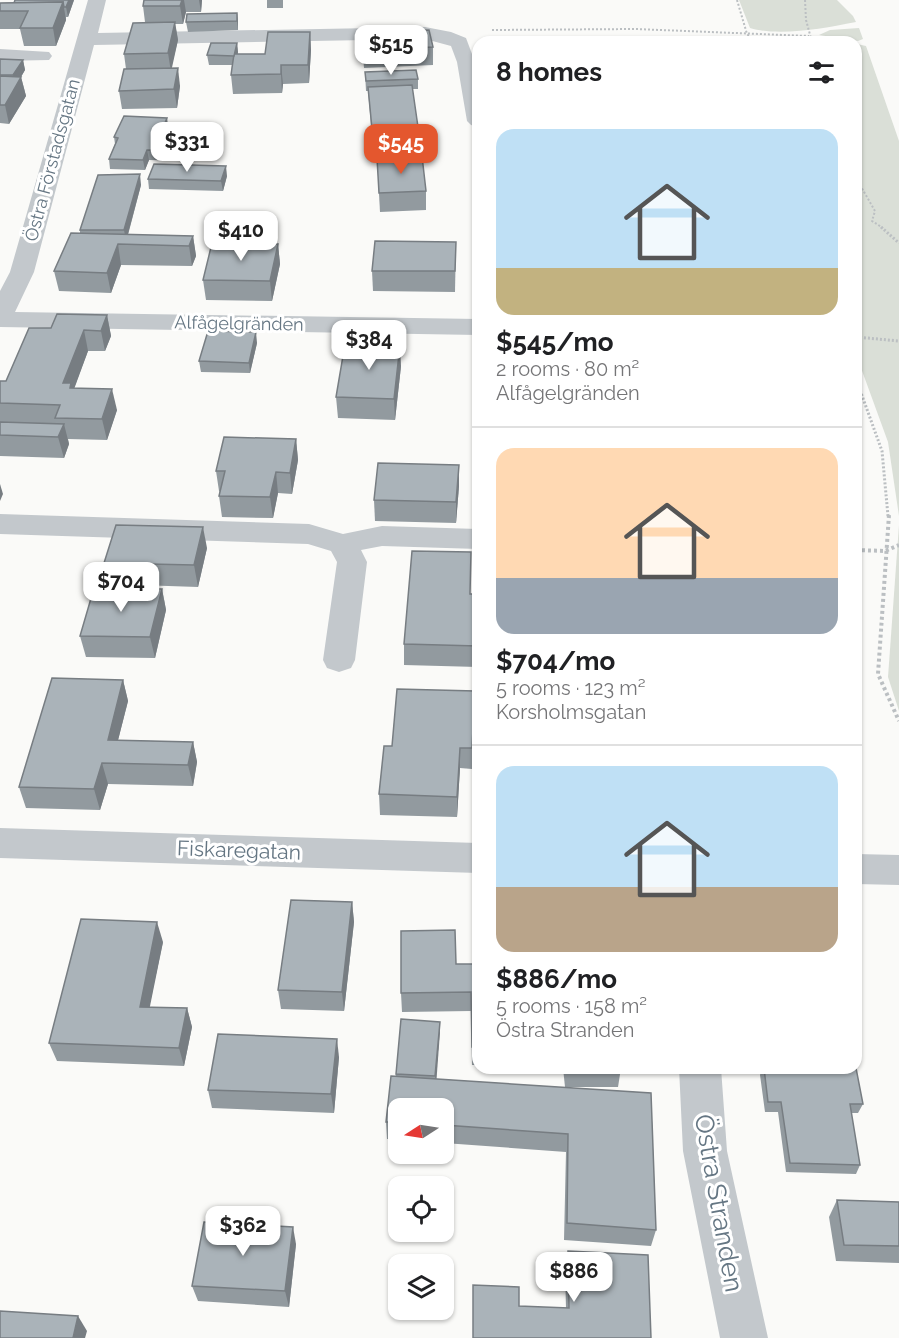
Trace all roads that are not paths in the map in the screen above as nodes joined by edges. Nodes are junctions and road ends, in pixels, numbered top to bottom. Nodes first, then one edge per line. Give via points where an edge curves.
1 (97, 0) edge
2 (85, 39) junction
3 (0, 55) edge
4 (42, 56) dead end
5 (472, 89) edge
6 (0, 317) edge
7 (472, 327) edge
8 (0, 524) edge
9 (472, 539) edge
10 (343, 544) junction
11 (339, 660) dead end
12 (0, 843) edge
13 (472, 858) edge
14 (862, 869) edge
15 (899, 870) edge
16 (700, 1074) edge
17 (744, 1338) edge

1 - 2 street, Östra Förstadsgatan
2 - 5 street via 425,33 459,42
2 - 6 street, Östra Förstadsgatan via 22,272
3 - 4 street
6 - 7 street, Alfågelgränden
8 - 10 street via 309,534
9 - 10 street via 382,536
10 - 11 street via 352,562
12 - 13 street, Fiskaregatan
14 - 15 street
16 - 17 street, Östra Stranden via 705,1151

